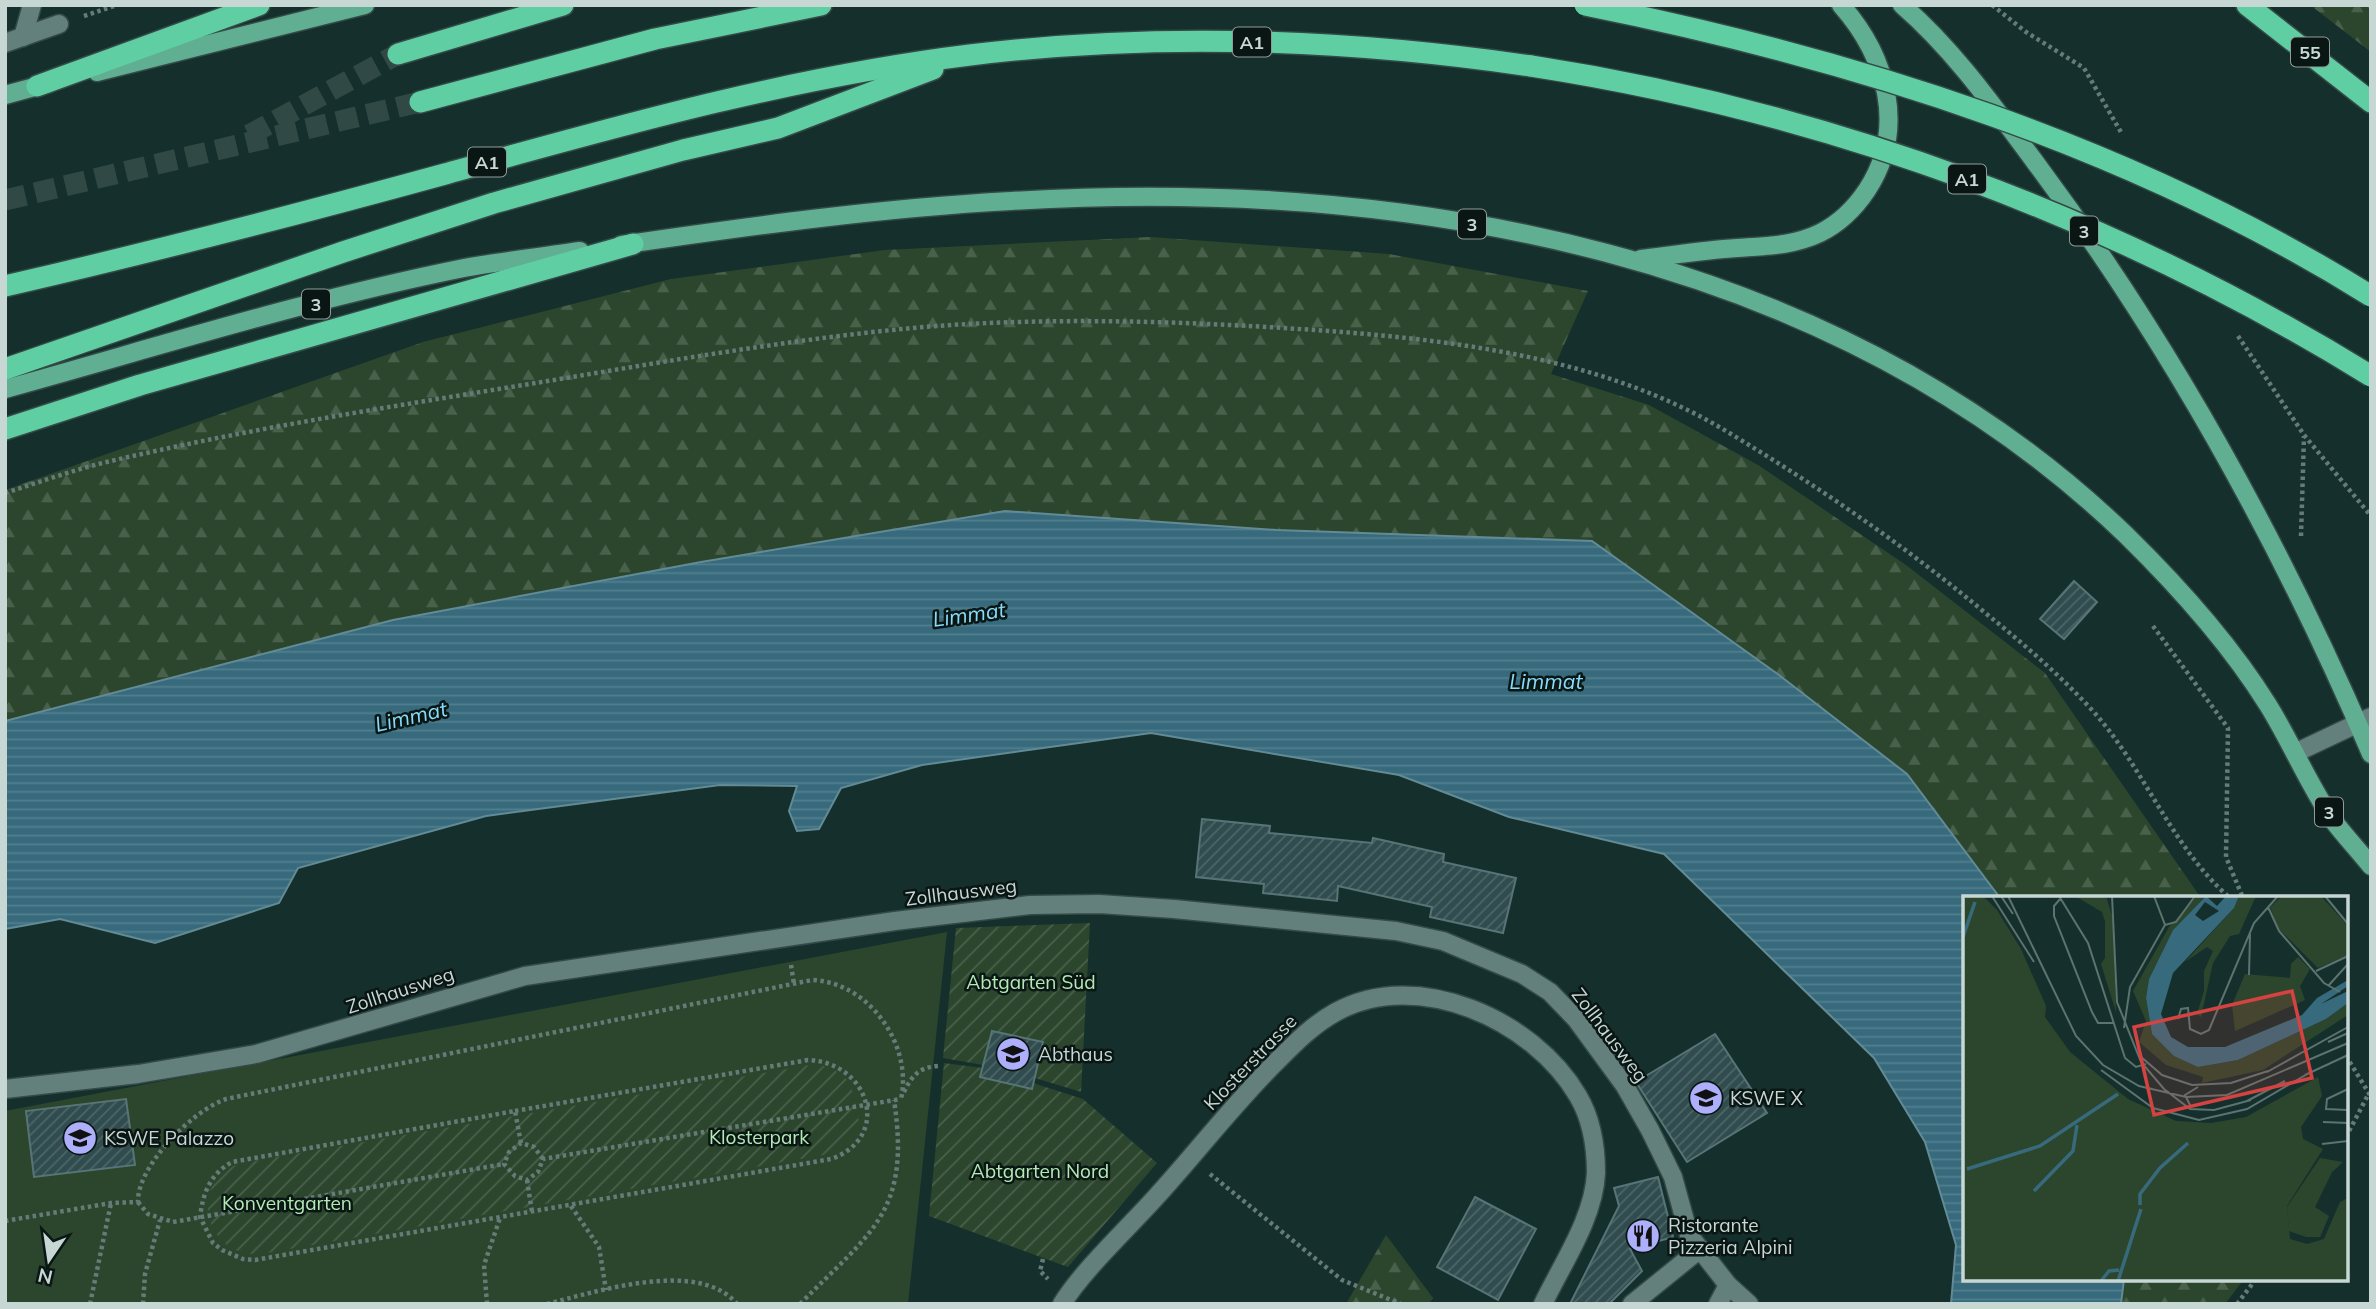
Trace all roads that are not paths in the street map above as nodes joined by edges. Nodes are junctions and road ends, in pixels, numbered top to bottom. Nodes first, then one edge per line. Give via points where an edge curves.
1 (32, 5) edge
2 (260, 5) edge
3 (365, 5) edge
4 (563, 5) edge
5 (821, 5) edge
6 (1585, 5) edge
7 (1841, 5) edge
8 (1902, 5) edge
9 (2248, 5) edge
10 (60, 24) road end
11 (23, 37) junction
12 (5, 43) edge
13 (398, 54) tunnel mouth
14 (971, 55) junction
15 (37, 86) junction
16 (5, 95) edge
17 (420, 102) tunnel mouth
18 (2371, 102) edge
19 (633, 244) junction
20 (1634, 260) junction
21 (5, 286) edge
22 (2371, 296) edge
23 (5, 369) edge
24 (2371, 376) edge
25 (5, 389) edge
26 (5, 429) edge
27 (2364, 720) edge
28 (2295, 753) junction
29 (2371, 754) edge
30 (2371, 866) edge
31 (5, 1089) edge
32 (1700, 1249) junction
33 (1728, 1285) junction
34 (1062, 1304) edge
35 (1543, 1304) edge
36 (1632, 1304) edge
37 (1718, 1304) edge
38 (1749, 1304) edge

1 - 11 street
2 - 15 highway
3 - 15 main road
4 - 13 highway
5 - 17 highway via 655,39
6 - 22 highway, bridge via 1790,51 1987,113 2179,195
7 - 20 main road via 1878,61 1890,102 1883,158 1858,204 1820,233 1776,247
8 - 27 main road, 3 via 1966,69 2071,211 2152,335 2236,479
9 - 18 highway, 55
10 - 11 street
11 - 12 street
14 - 21 highway, A1 via 758,92 285,218
14 - 23 highway via 778,128 494,203
14 - 24 highway, A1, bridge via 1069,46 1273,42 1373,47 1531,66 1674,92 1773,116 1963,177 2150,255 2238,299
15 - 16 main road
19 - 20 main road, 3 via 927,207 1176,197 1308,203 1419,215 1528,234
19 - 25 main road, 3 via 465,268 286,311
19 - 26 highway via 139,385
20 - 28 main road, 3 via 1738,293 1851,342 2003,433 2077,491 2172,583 2265,701
27 - 28 street
27 - 29 main road, 3
28 - 30 main road, 3 via 2332,819
31 - 32 street, Zollhausweg via 138,1074 256,1054 525,976 895,921 1030,905 1099,904 1341,924 1443,941 1484,956 1550,992 1625,1086 1673,1177 1689,1235
32 - 33 street, Zollhausweg
32 - 36 street
33 - 37 street
33 - 38 street, Zollhausweg
34 - 35 street, Klosterstrasse via 1237,1101 1308,1030 1337,1011 1409,995 1443,1000 1514,1032 1544,1054 1578,1096 1588,1119 1596,1172 1593,1194

